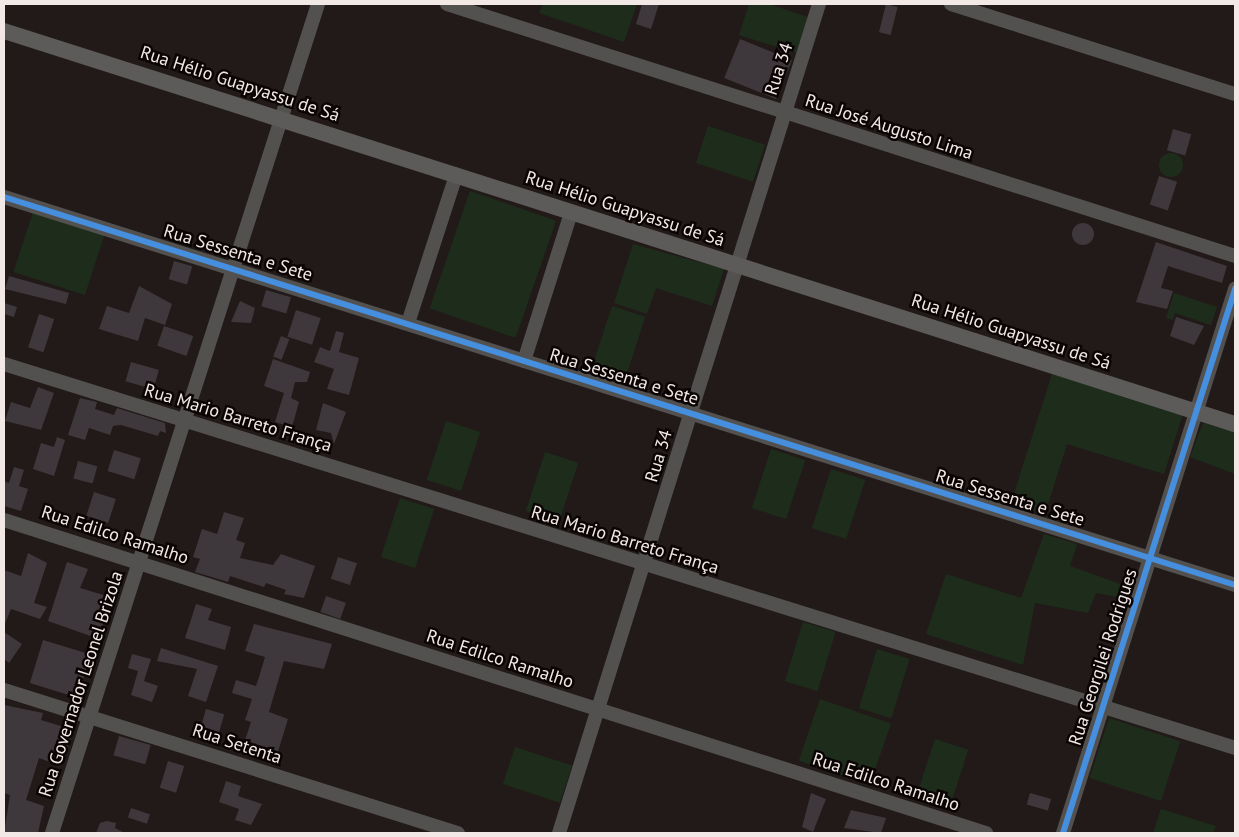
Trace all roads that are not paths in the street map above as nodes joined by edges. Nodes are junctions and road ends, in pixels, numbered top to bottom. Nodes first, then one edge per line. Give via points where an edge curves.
1 (318, 4) edge
2 (447, 4) edge
3 (819, 4) edge
4 (951, 4) edge
5 (4, 31) edge
6 (1235, 94) edge
7 (784, 114) junction
8 (282, 117) junction
9 (456, 175) junction
10 (4, 197) edge
11 (571, 213) junction
12 (1235, 256) edge
13 (735, 265) junction
14 (234, 267) junction
15 (1235, 289) edge
16 (408, 323) junction
17 (524, 361) junction
18 (4, 364) edge
19 (1196, 412) junction
20 (691, 414) junction
21 (182, 421) junction
22 (1235, 424) edge
23 (4, 520) edge
24 (1150, 557) junction
25 (139, 563) junction
26 (645, 566) junction
27 (1235, 585) edge
28 (4, 690) edge
29 (1104, 704) junction
30 (598, 710) junction
31 (91, 718) junction
32 (1235, 748) edge
33 (52, 833) edge
34 (458, 833) edge
35 (559, 833) edge
36 (986, 833) edge
37 (1063, 833) edge

1 - 8 street, Rua Governador Leonel Brizola
2 - 7 street, Rua José Augusto Lima
3 - 7 street, Rua 34
4 - 6 street
5 - 8 main road, Rua Hélio Guapyassu de Sá
7 - 12 street, Rua José Augusto Lima
7 - 13 street, Rua 34
8 - 9 main road, Rua Hélio Guapyassu de Sá
8 - 14 street, Rua Governador Leonel Brizola
9 - 11 main road, Rua Hélio Guapyassu de Sá
9 - 16 street
10 - 14 street, Rua Sessenta e Sete
11 - 13 main road, Rua Hélio Guapyassu de Sá
11 - 17 street
13 - 19 main road, Rua Hélio Guapyassu de Sá
13 - 20 street, Rua 34
14 - 16 street, Rua Sessenta e Sete
14 - 21 street, Rua Governador Leonel Brizola
15 - 19 street, Rua Georgilei Rodrigues
16 - 17 street, Rua Sessenta e Sete
17 - 20 street, Rua Sessenta e Sete
18 - 21 street, Rua Mario Barreto França
19 - 22 main road, Rua Hélio Guapyassu de Sá
19 - 24 street, Rua Georgilei Rodrigues
20 - 24 street, Rua Sessenta e Sete
20 - 26 street, Rua 34
21 - 25 street, Rua Governador Leonel Brizola
21 - 26 street, Rua Mario Barreto França
23 - 25 street, Rua Edilco Ramalho
24 - 27 street, Rua Sessenta e Sete
24 - 29 street, Rua Georgilei Rodrigues
25 - 30 street, Rua Edilco Ramalho
25 - 31 street, Rua Governador Leonel Brizola
26 - 29 street, Rua Mario Barreto França
26 - 30 street, Rua 34
28 - 31 street, Rua Setenta
29 - 32 street, Rua Mario Barreto França
29 - 37 street, Rua Georgilei Rodrigues
30 - 35 street, Rua 34
30 - 36 street, Rua Edilco Ramalho
31 - 33 street, Rua Governador Leonel Brizola
31 - 34 street, Rua Setenta

